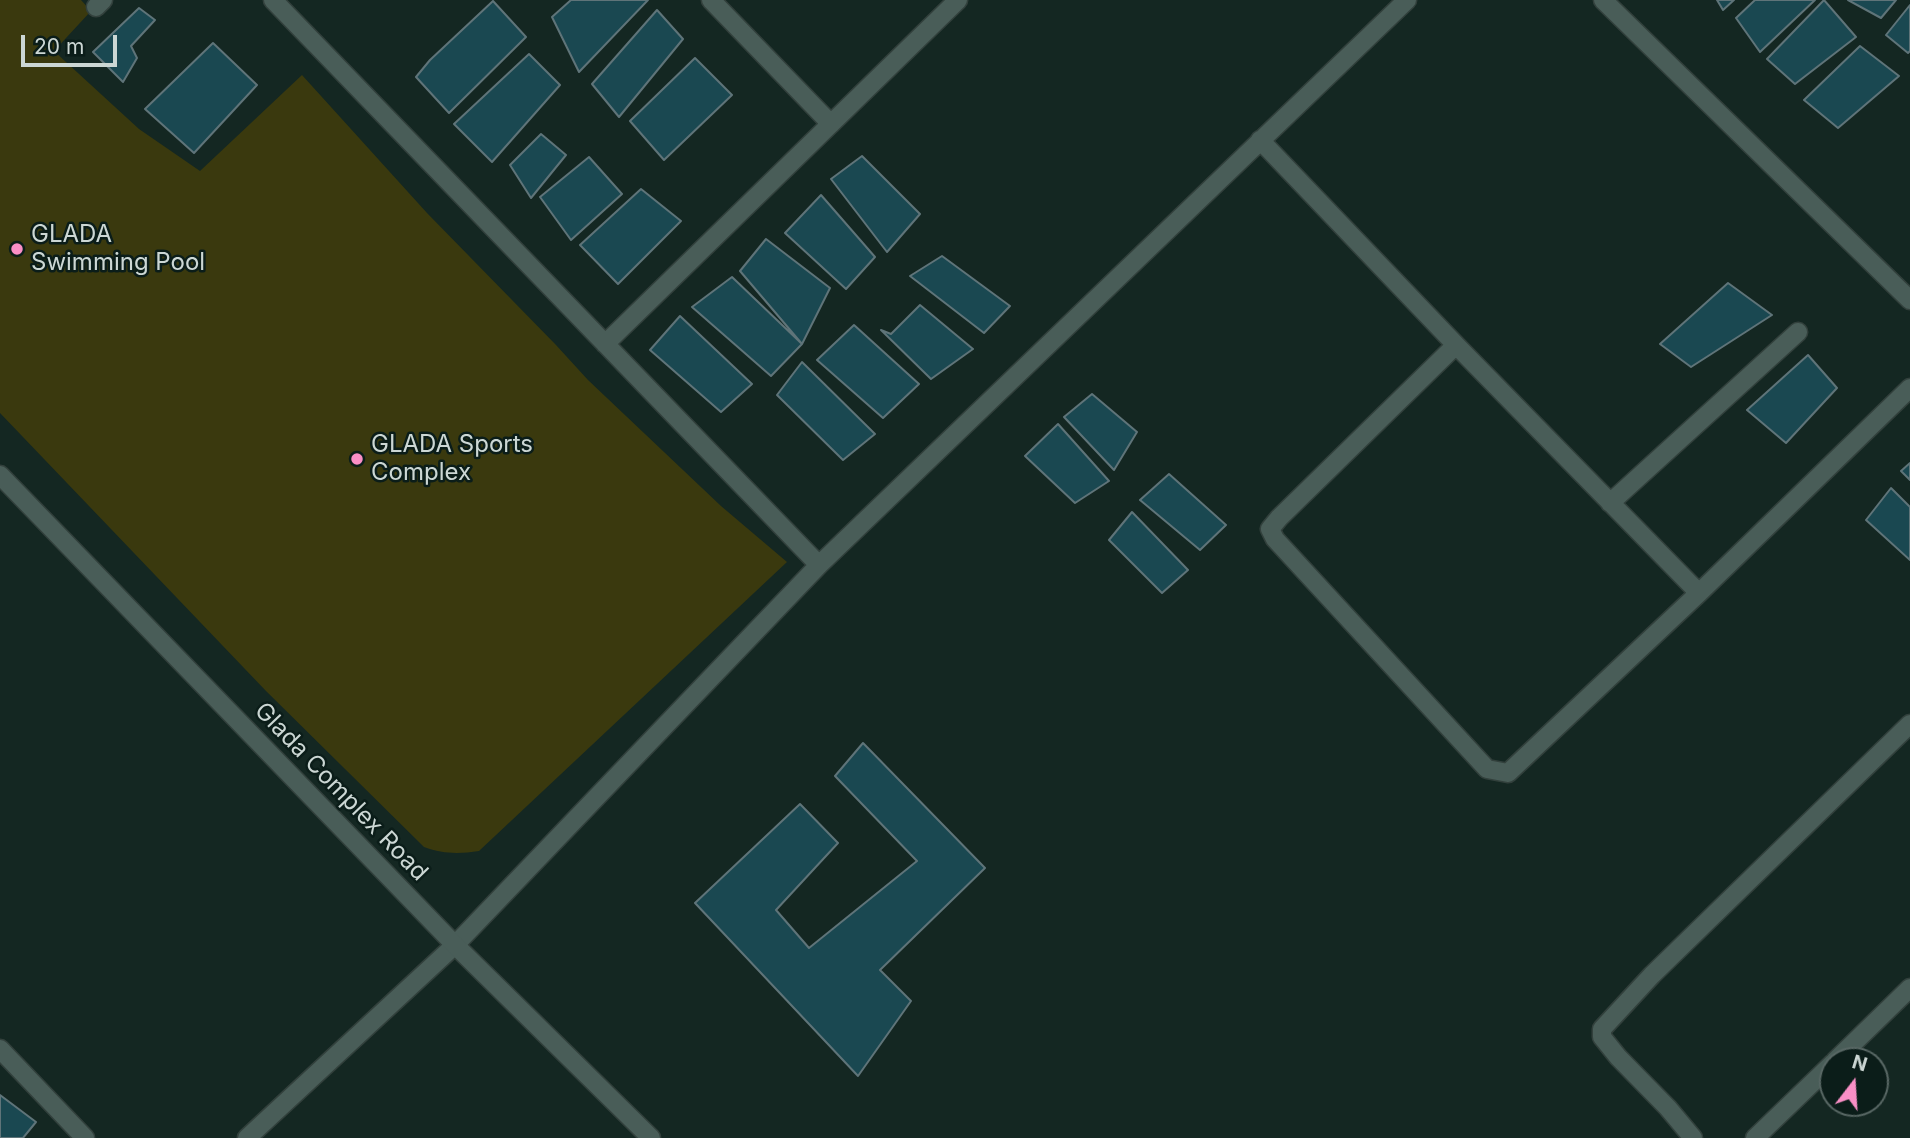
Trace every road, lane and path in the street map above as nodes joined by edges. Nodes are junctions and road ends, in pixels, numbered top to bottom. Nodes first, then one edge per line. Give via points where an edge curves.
1 (273, 0) edge
2 (711, 0) edge
3 (958, 0) edge
4 (1407, 0) edge
5 (1603, 0) edge
6 (831, 124) junction
7 (1260, 140) junction
8 (1910, 300) edge
9 (1798, 332) dead end
10 (605, 344) junction
11 (1456, 345) junction
12 (1910, 388) edge
13 (0, 475) edge
14 (1610, 503) junction
15 (819, 565) junction
16 (1699, 593) junction
17 (1910, 724) edge
18 (455, 945) junction
19 (1910, 988) edge
20 (1849, 1047) edge
21 (0, 1049) edge
22 (1819, 1076) edge
23 (85, 1138) edge
24 (247, 1138) edge
25 (651, 1138) edge
26 (1693, 1138) edge
27 (1755, 1138) edge

1 - 10 street
2 - 6 street
3 - 6 street
4 - 7 street
5 - 8 street
6 - 10 street
7 - 11 street
7 - 15 street
9 - 14 street
10 - 15 street
11 - 14 street
11 - 16 street via 1270,529 1487,769 1508,773
12 - 16 street
13 - 18 street, Glada Complex Road
14 - 16 street
15 - 18 street
17 - 26 street via 1602,1029 1602,1037 1618,1058
18 - 24 street
18 - 25 street, Glada Complex Road
19 - 20 street
21 - 23 street
22 - 27 street

